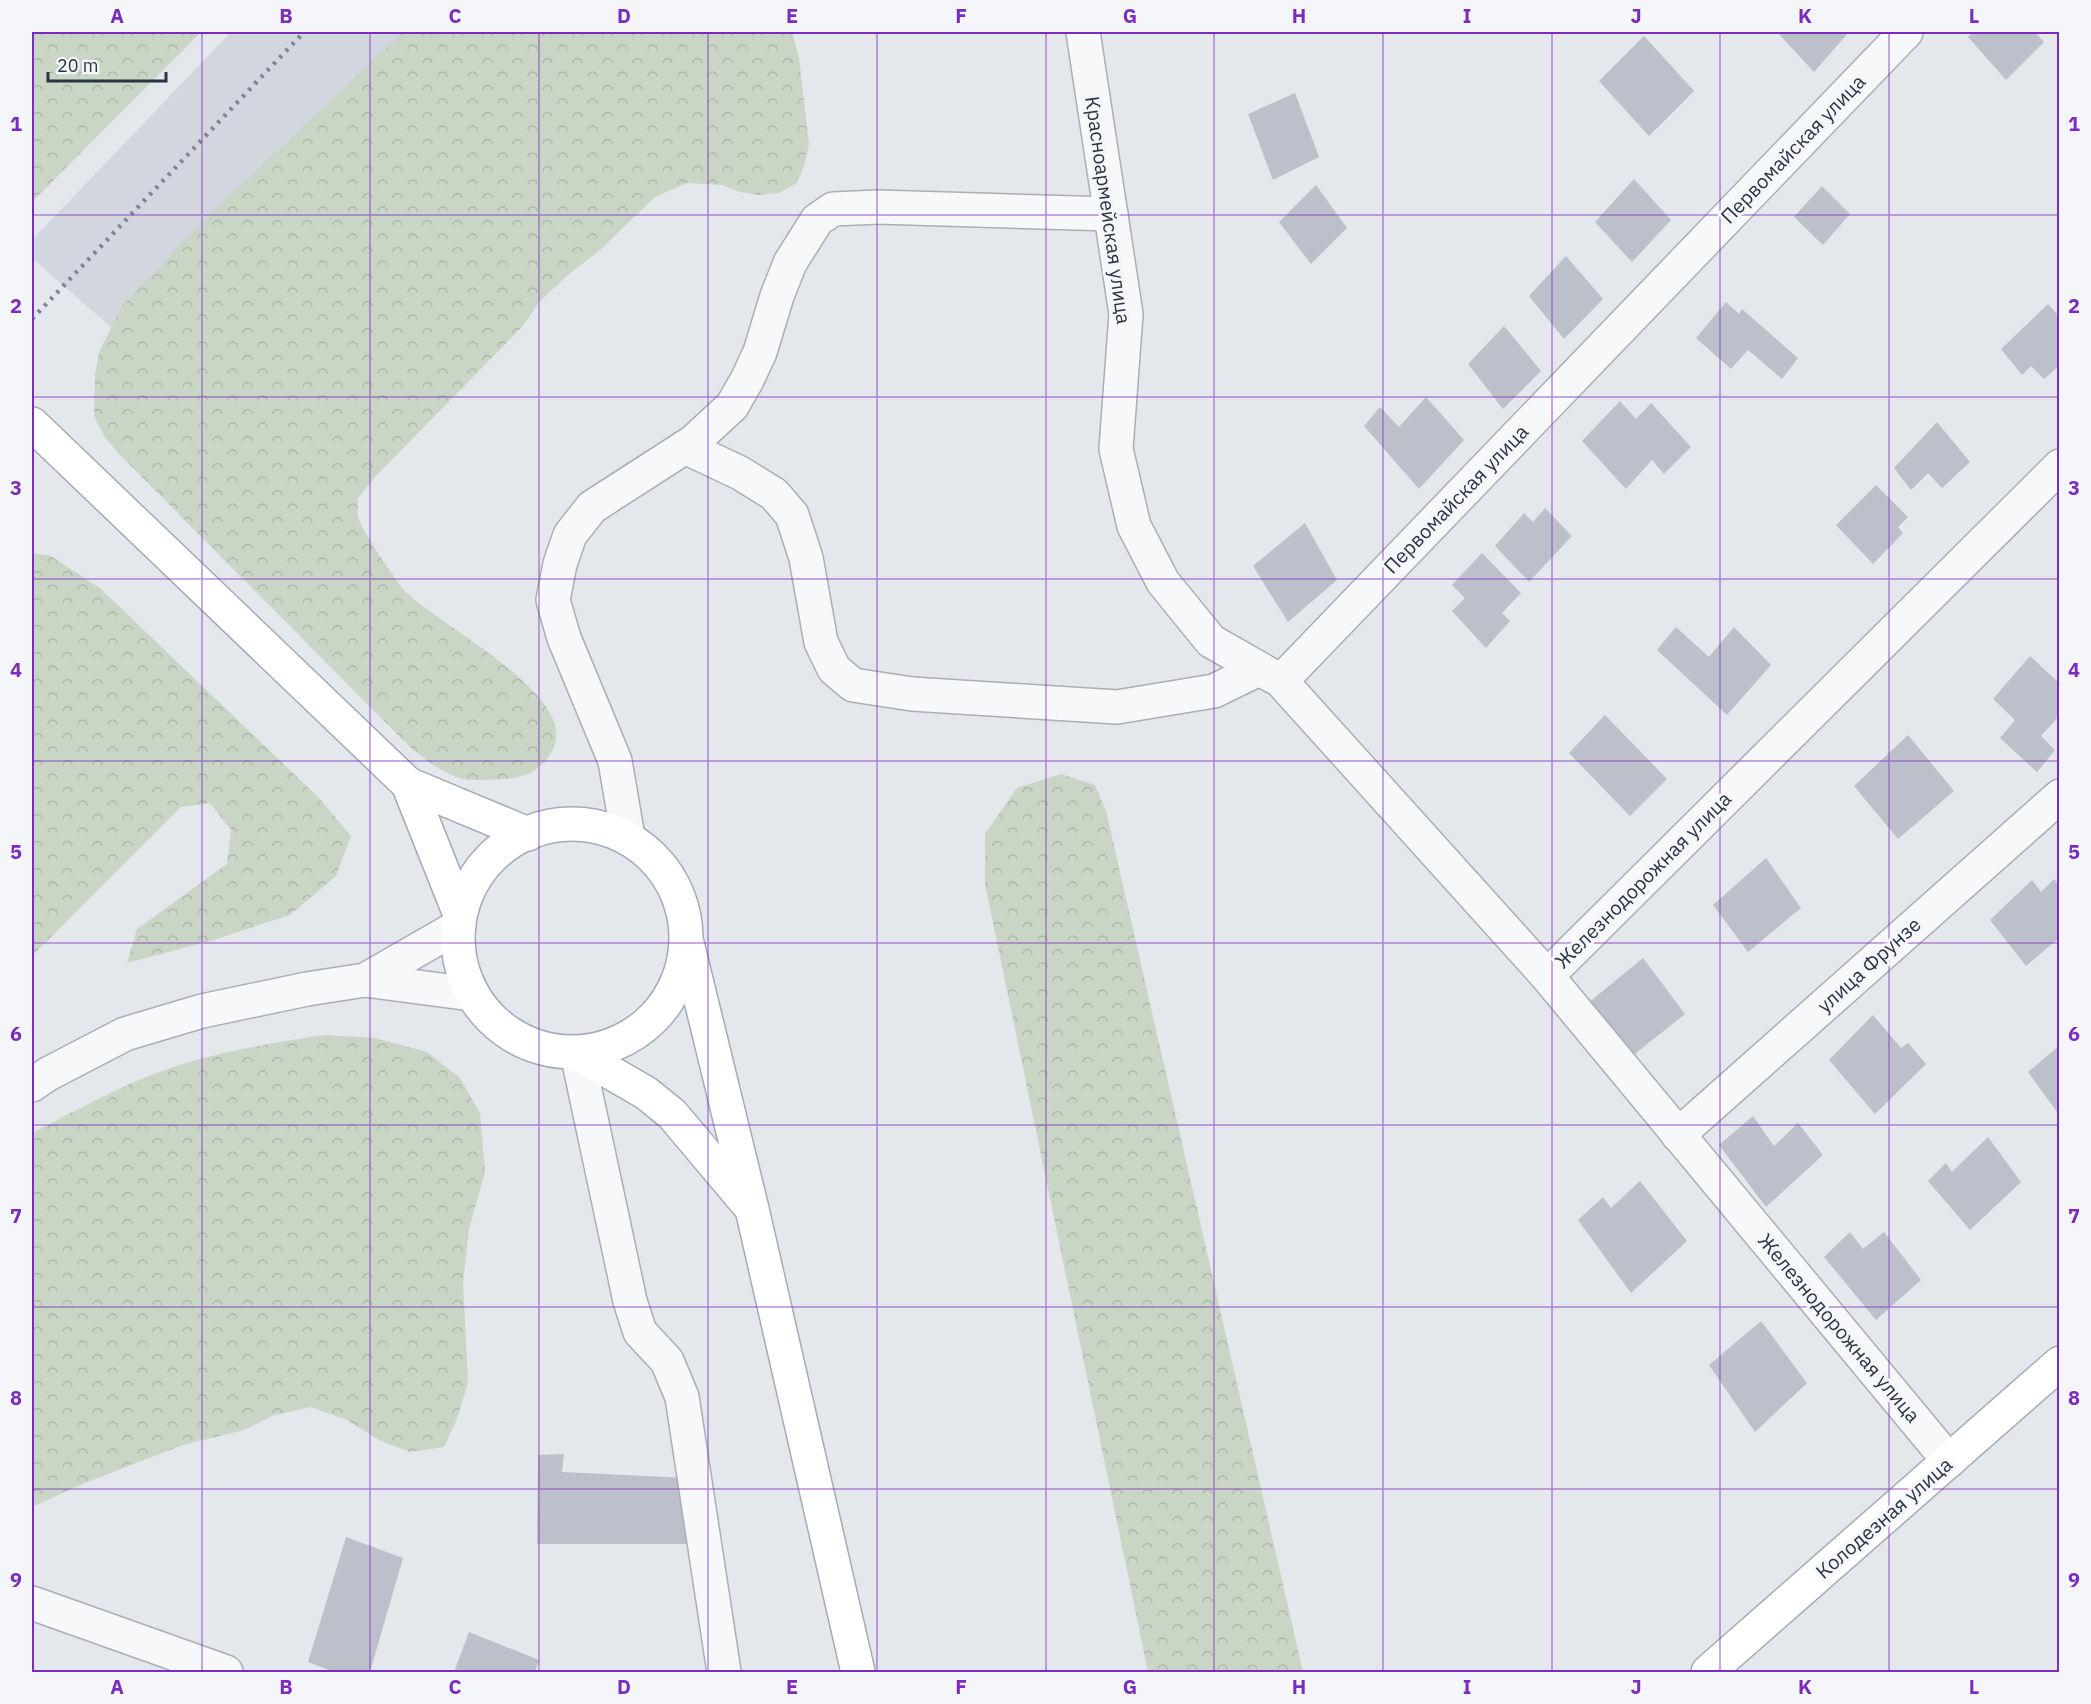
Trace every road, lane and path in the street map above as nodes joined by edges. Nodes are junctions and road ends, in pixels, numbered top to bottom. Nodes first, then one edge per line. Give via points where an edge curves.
1 (1083, 32) edge
2 (1906, 32) edge
3 (1111, 214) junction
4 (32, 424) edge
5 (685, 447) junction
6 (2060, 466) edge
7 (1270, 675) junction
8 (408, 784) junction
9 (2060, 796) edge
10 (528, 834) junction
11 (628, 837) junction
12 (459, 919) junction
13 (687, 943) junction
14 (1547, 976) junction
15 (365, 980) junction
16 (471, 994) junction
17 (577, 1053) junction
18 (32, 1085) edge
19 (1678, 1135) junction
20 (752, 1209) junction
21 (2060, 1363) edge
22 (1949, 1461) junction
23 (32, 1603) edge
24 (226, 1672) edge
25 (724, 1672) edge
26 (858, 1672) edge
27 (1708, 1672) edge

1 - 3 street, Красноармейская улица
2 - 7 street, Первомайская улица
3 - 5 street via 833,209 818,220 790,263 760,352 732,406
3 - 7 street, Красноармейская улица via 1126,314 1116,449 1134,526 1163,582 1211,641
4 - 8 main road
5 - 7 street via 774,494 792,515 806,558 821,642 834,669 852,685 912,694 1117,707 1214,691
5 - 11 street via 592,507 570,535 553,600 564,638 615,761
6 - 14 street, Железнодорожная улица
7 - 14 street
8 - 10 main road
8 - 12 main road
9 - 19 street, улица Фрунзе
10 - 11 main road via 546,826 588,824
10 - 12 main road via 507,843 477,873
11 - 13 main road via 661,864 681,901
12 - 15 street
12 - 16 main road via 457,954
13 - 17 main road via 677,984 653,1020 618,1043
13 - 20 main road
14 - 19 street, Железнодорожная улица
15 - 16 street
15 - 18 street via 202,1011 124,1034
16 - 17 main road via 498,1026 535,1047
17 - 20 main road via 646,1093 672,1114
17 - 25 street via 630,1301 640,1332 667,1361 682,1397
19 - 22 street, Железнодорожная улица
20 - 26 main road
21 - 22 main road, Колодезная улица
22 - 27 main road, Колодезная улица
23 - 24 street

